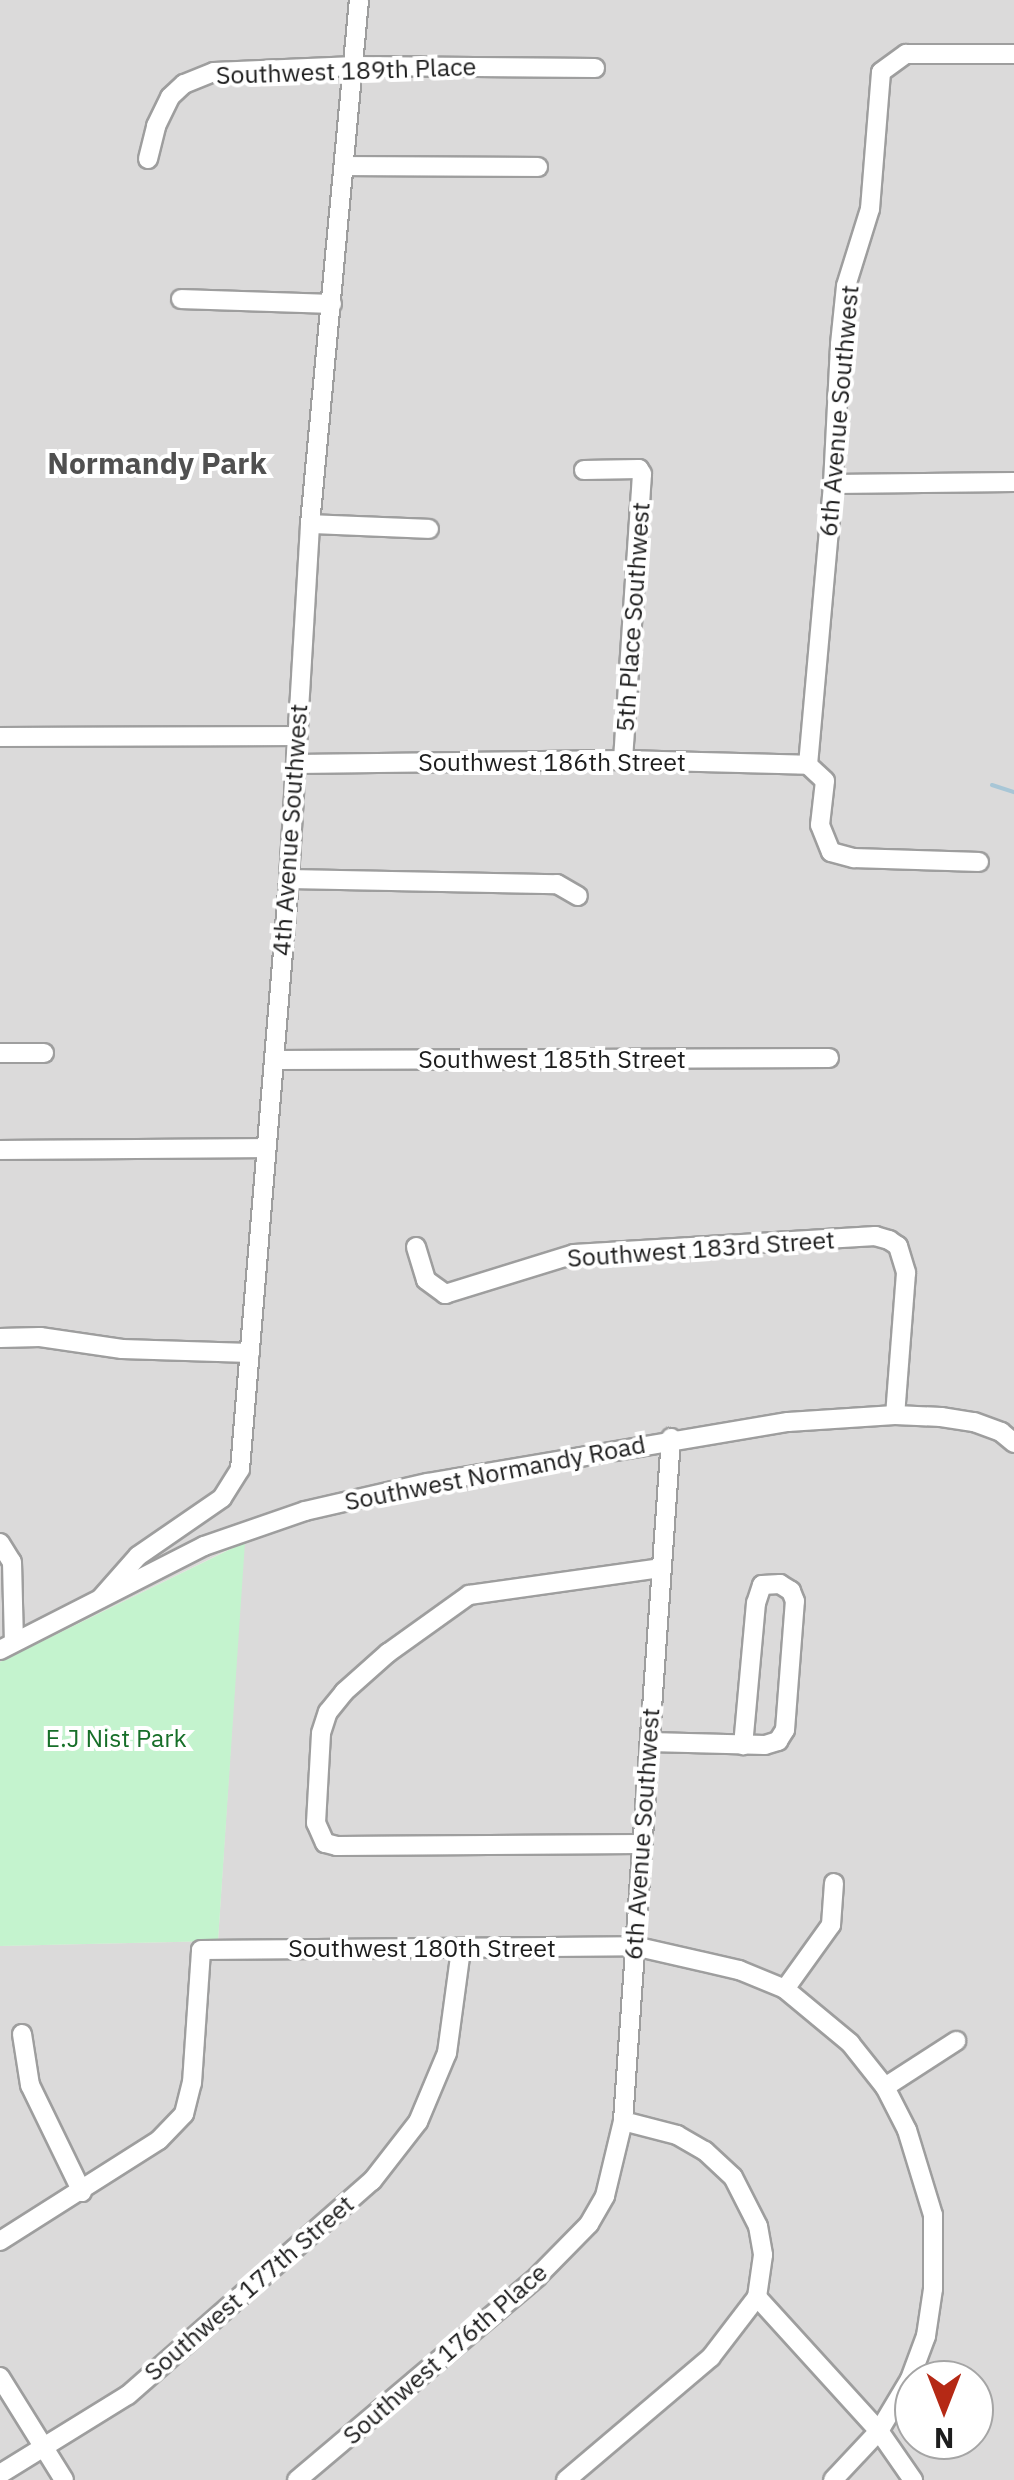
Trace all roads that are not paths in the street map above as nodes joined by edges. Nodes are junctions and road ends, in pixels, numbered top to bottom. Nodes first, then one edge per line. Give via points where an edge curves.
1 (360, 0) edge
2 (1014, 54) edge
3 (355, 66) junction
4 (595, 68) dead end
5 (148, 159) dead end
6 (345, 166) junction
7 (538, 167) dead end
8 (181, 298) dead end
9 (332, 304) junction
10 (584, 470) dead end
11 (1014, 482) edge
12 (834, 484) junction
13 (310, 524) junction
14 (429, 529) dead end
15 (296, 736) junction
16 (0, 737) edge
17 (623, 760) junction
18 (296, 764) junction
19 (808, 765) junction
20 (979, 862) dead end
21 (289, 880) junction
22 (578, 896) dead end
23 (0, 1053) edge
24 (44, 1053) dead end
25 (830, 1058) dead end
26 (274, 1060) junction
27 (266, 1148) junction
28 (0, 1150) edge
29 (416, 1248) dead end
30 (0, 1338) edge
31 (250, 1353) junction
32 (896, 1414) junction
33 (671, 1438) junction
34 (1014, 1443) edge
35 (0, 1543) edge
36 (660, 1568) junction
37 (101, 1598) junction
38 (7, 1646) edge
39 (650, 1742) junction
40 (743, 1745) junction
41 (642, 1844) junction
42 (834, 1883) dead end
43 (634, 1946) junction
44 (461, 1948) junction
45 (785, 1990) junction
46 (22, 2034) dead end
47 (956, 2041) dead end
48 (885, 2087) junction
49 (623, 2121) junction
50 (82, 2192) junction
51 (588, 2224) joint
52 (0, 2241) edge
53 (757, 2297) junction
54 (0, 2377) edge
55 (880, 2431) junction
56 (44, 2448) junction
57 (0, 2474) edge
58 (64, 2480) edge
59 (297, 2480) edge
60 (566, 2480) edge
61 (832, 2480) edge
62 (914, 2480) edge

1 - 3 street, 4th Avenue Southwest
2 - 12 street, 6th Avenue Southwest via 906,54 888,63 879,81 870,209 846,286
3 - 4 street, Southwest 189th Place
3 - 5 street, Southwest 189th Place via 199,76 162,110
3 - 6 street, 4th Avenue Southwest
6 - 7 street
6 - 9 street, 4th Avenue Southwest
8 - 9 street
9 - 13 street, 4th Avenue Southwest
10 - 17 street, 5th Place Southwest via 642,474
11 - 12 street
12 - 19 street, 6th Avenue Southwest
13 - 14 street
13 - 15 street, 4th Avenue Southwest
15 - 16 street
15 - 18 street, 4th Avenue Southwest
17 - 18 street, Southwest 186th Street
17 - 19 street, Southwest 186th Street
18 - 21 street, 4th Avenue Southwest
19 - 20 street via 825,782 820,825 832,852
21 - 22 street via 557,884
21 - 26 street, 4th Avenue Southwest
23 - 24 street
25 - 26 street, Southwest 185th Street
26 - 27 street, 4th Avenue Southwest
27 - 28 street
27 - 31 street, 4th Avenue Southwest
29 - 32 street, Southwest 183rd Street via 426,1280 444,1294 574,1254 875,1236 898,1246 906,1273
30 - 31 street
31 - 37 street, 4th Avenue Southwest via 242,1450 232,1486 138,1556
32 - 33 street, Southwest Normandy Road
32 - 34 street, Southwest Normandy Road via 974,1422
33 - 36 street, 6th Avenue Southwest
33 - 37 street, Southwest Normandy Road via 305,1511 204,1546
35 - 38 street via 12,1562
36 - 39 street, 6th Avenue Southwest
36 - 41 street via 469,1595 388,1653 328,1712 321,1733 316,1823 319,1836 337,1846
37 - 38 street, Southwest Normandy Road
39 - 40 street
39 - 41 street, 6th Avenue Southwest
40 - 40 street via 778,1741 784,1730 795,1600 780,1584 762,1585 756,1603
41 - 43 street, 6th Avenue Southwest
42 - 45 street via 831,1925
43 - 44 street, Southwest 180th Street
43 - 45 street, Southwest 180th Street via 739,1970
43 - 49 street, 6th Avenue Southwest
44 - 50 street, Southwest 180th Street via 202,1950 184,2114 159,2140
44 - 56 street, Southwest 177th Street via 447,2053 418,2122 372,2180 128,2395
45 - 48 street, Southwest 180th Street via 850,2043
46 - 50 street via 30,2086
47 - 48 street
48 - 55 street, Southwest 180th Street via 924,2173 934,2255 926,2336
49 - 51 street, 6th Avenue Southwest via 610,2183
49 - 53 street via 677,2135 733,2177 758,2226
50 - 52 street
51 - 59 street, Southwest 176th Place via 536,2277
53 - 55 street
53 - 60 street via 711,2358
54 - 56 street
55 - 61 street, Southwest 180th Street
55 - 62 street
56 - 57 street, Southwest 177th Street
56 - 58 street

